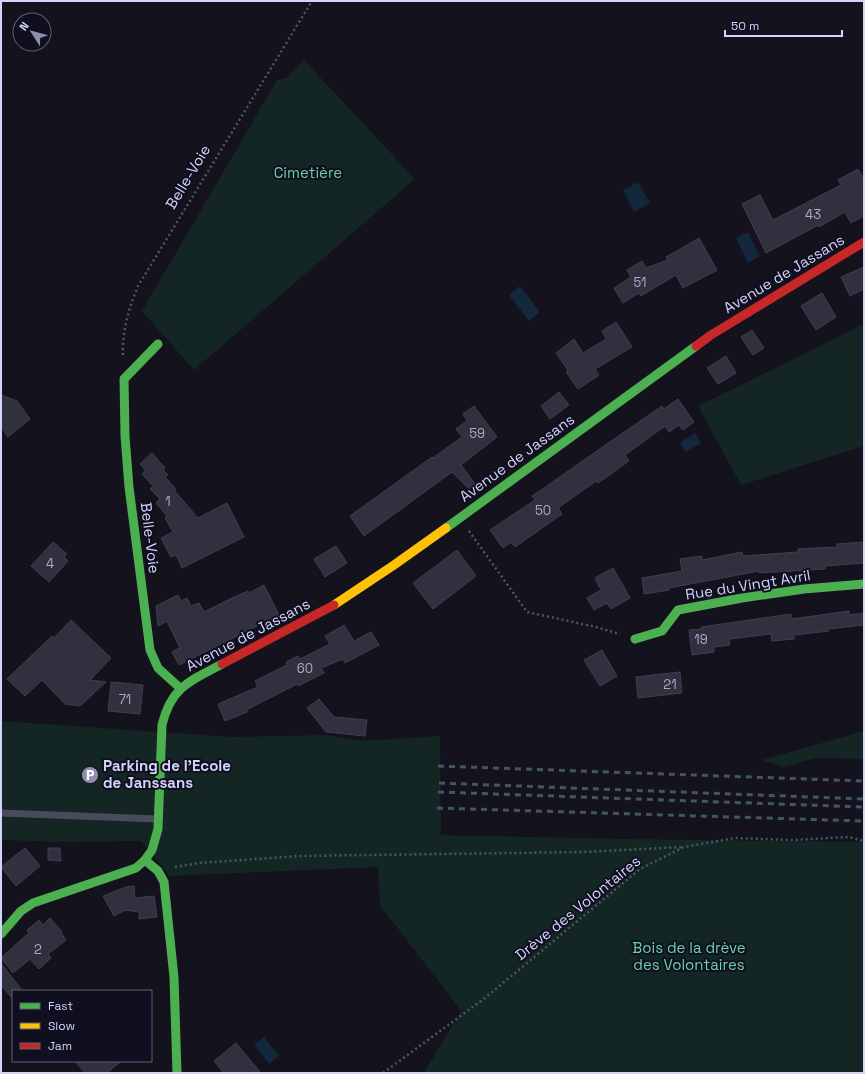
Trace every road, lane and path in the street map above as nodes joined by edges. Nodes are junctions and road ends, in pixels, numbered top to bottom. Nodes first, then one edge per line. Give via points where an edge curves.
1 (312, 1) edge
2 (864, 242) edge
3 (158, 344) dead end
4 (123, 358) dead end
5 (460, 517) junction
6 (864, 584) edge
7 (635, 639) joint
8 (180, 688) junction
9 (1, 813) edge
10 (159, 820) junction
11 (864, 841) edge
12 (684, 847) junction
13 (145, 860) junction
14 (158, 871) junction
15 (1, 934) edge
16 (177, 1073) edge
17 (383, 1073) edge

1 - 4 path, Belle-Voie via 138,286 127,314 122,344
2 - 5 street, Avenue de Jassans via 711,335
3 - 8 street, Belle-Voie via 124,379 126,456 150,650 158,668
5 - 7 path via 527,612 596,627
5 - 8 street, Avenue de Jassans via 337,604
6 - 7 street, Rue du Vingt Avril via 804,588 678,610 662,631
8 - 10 street via 165,712 162,725
9 - 10 lane
10 - 13 street via 155,842
11 - 12 path, Drève des Volontaires via 849,837 792,840 735,838
12 - 14 path via 583,852 299,856 232,860 177,866
12 - 17 path, Drève des Volontaires via 640,869 485,998
13 - 14 street
13 - 15 street via 136,868 117,876 33,903 21,910
14 - 16 street via 164,882 173,962 177,1009

